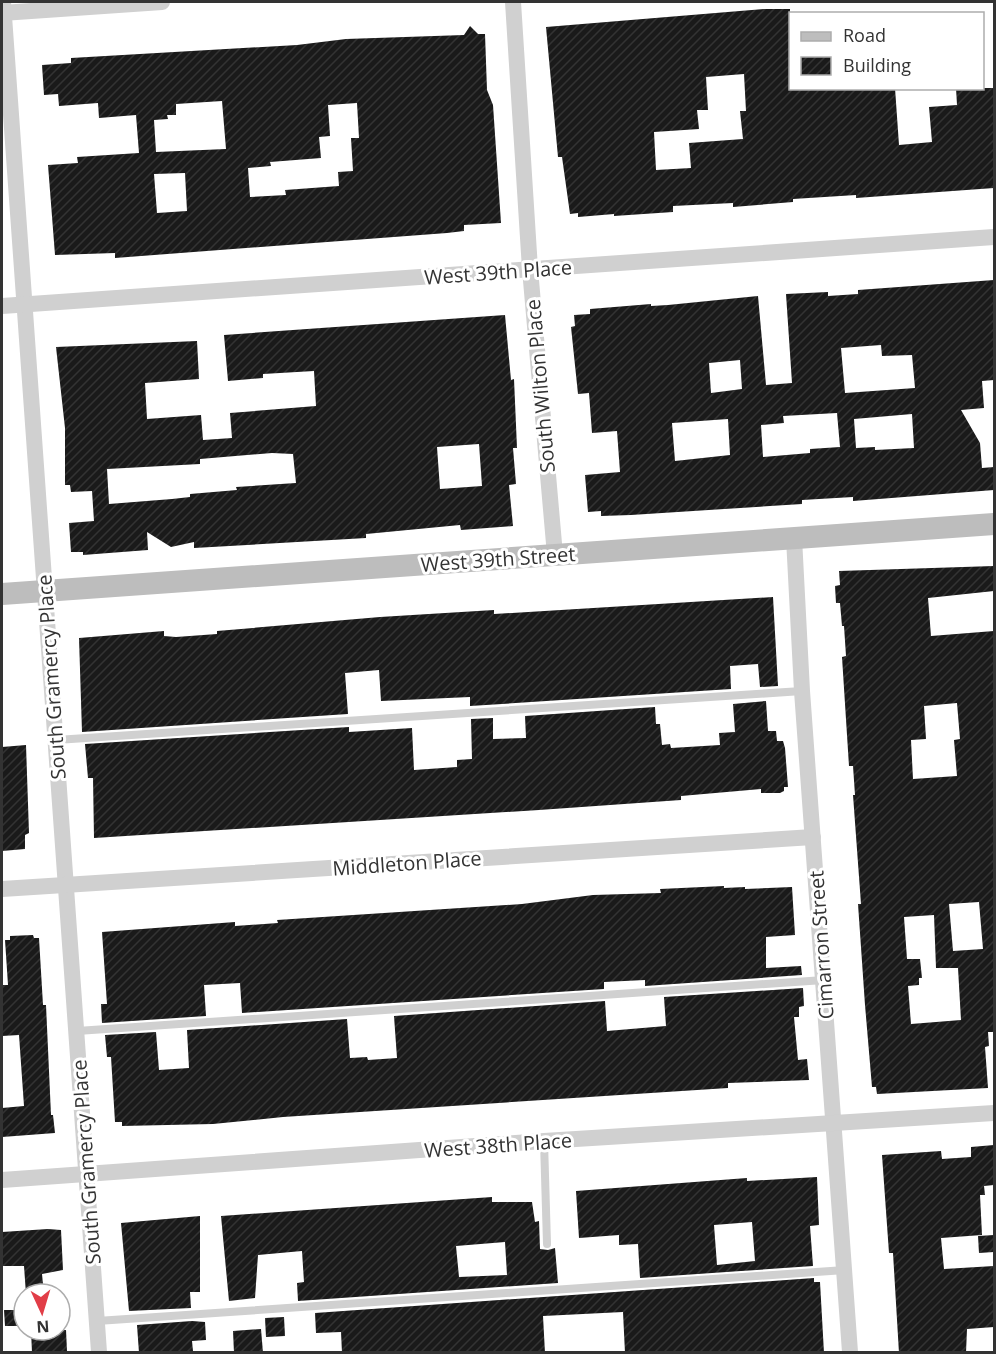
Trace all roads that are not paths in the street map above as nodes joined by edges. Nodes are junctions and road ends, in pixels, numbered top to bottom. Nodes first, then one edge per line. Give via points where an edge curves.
1 (162, 2) edge
2 (513, 2) edge
3 (3, 9) edge
4 (994, 237) edge
5 (530, 269) junction
6 (25, 304) junction
7 (2, 306) edge
8 (994, 524) edge
9 (794, 538) junction
10 (555, 555) junction
11 (45, 591) junction
12 (2, 594) edge
13 (802, 691) junction
14 (56, 740) junction
15 (813, 837) junction
16 (66, 885) junction
17 (2, 889) edge
18 (824, 980) junction
19 (76, 1031) junction
20 (994, 1113) edge
21 (835, 1124) junction
22 (544, 1141) junction
23 (87, 1174) junction
24 (2, 1180) edge
25 (547, 1244) dead end
26 (844, 1270) junction
27 (97, 1321) junction
28 (99, 1353) edge
29 (850, 1353) edge

1 - 3 street
2 - 5 street, South Wilton Place
3 - 6 street, South Gramercy Place
4 - 5 street, West 39th Place
5 - 6 street, West 39th Place
5 - 10 street, South Wilton Place
6 - 7 street, West 39th Place
6 - 11 street, South Gramercy Place
8 - 9 street, West 39th Street
9 - 10 street, West 39th Street
9 - 13 street, Cimarron Street
10 - 11 street, West 39th Street
11 - 12 street, West 39th Street
11 - 14 street, South Gramercy Place
13 - 14 lane
13 - 15 street, Cimarron Street
14 - 16 street, South Gramercy Place
15 - 16 street, Middleton Place
15 - 18 street, Cimarron Street
16 - 17 street, Middleton Place
16 - 19 street, South Gramercy Place
18 - 19 lane
18 - 21 street, Cimarron Street
19 - 23 street, South Gramercy Place
20 - 21 street, West 38th Place
21 - 22 street, West 38th Place
21 - 26 street, Cimarron Street
22 - 23 street, West 38th Place
22 - 25 lane
23 - 24 street, West 38th Place
23 - 27 street, South Gramercy Place
26 - 27 lane
26 - 29 street, Cimarron Street
27 - 28 street, South Gramercy Place

